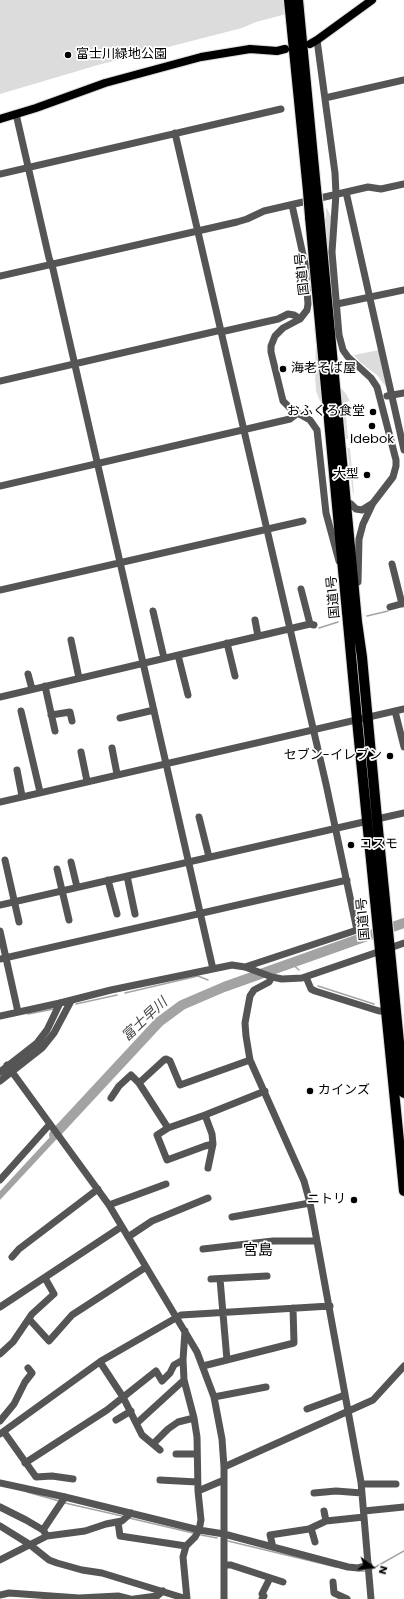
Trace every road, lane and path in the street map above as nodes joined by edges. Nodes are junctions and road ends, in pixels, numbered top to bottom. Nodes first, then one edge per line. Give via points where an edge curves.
1 (289, 0) edge
2 (298, 0) edge
3 (372, 0) edge
4 (361, 4) edge
5 (295, 16) junction
6 (313, 42) joint
7 (286, 49) dead end
8 (404, 80) edge
9 (325, 98) junction
10 (282, 109) dead end
11 (16, 114) junction
12 (0, 119) edge
13 (175, 133) junction
14 (28, 167) junction
15 (0, 174) edge
16 (404, 184) edge
17 (346, 192) junction
18 (336, 194) junction
19 (292, 205) junction
20 (314, 216) junction
21 (198, 230) junction
22 (51, 264) junction
23 (0, 276) edge
24 (404, 290) edge
25 (370, 298) junction
26 (337, 304) junction
27 (300, 319) junction
28 (222, 332) junction
29 (74, 364) junction
30 (0, 381) edge
31 (404, 393) edge
32 (391, 395) junction
33 (381, 398) junction
34 (298, 413) junction
35 (245, 429) junction
36 (339, 429) junction
37 (404, 450) edge
38 (97, 463) junction
39 (0, 486) edge
40 (373, 503) junction
41 (325, 504) junction
42 (351, 504) junction
43 (339, 516) junction
44 (303, 521) dead end
45 (266, 528) junction
46 (120, 562) junction
47 (392, 564) dead end
48 (358, 582) junction
49 (301, 589) dead end
50 (0, 590) edge
51 (346, 590) junction
52 (403, 603) edge
53 (390, 607) dead end
54 (153, 610) dead end
55 (255, 620) dead end
56 (290, 629) junction
57 (258, 636) junction
58 (71, 640) dead end
59 (226, 644) junction
60 (178, 655) junction
61 (362, 657) junction
62 (164, 658) junction
63 (143, 663) junction
64 (28, 674) dead end
65 (235, 676) dead end
66 (79, 678) junction
67 (45, 686) junction
68 (32, 689) junction
69 (188, 695) dead end
70 (0, 697) edge
71 (404, 709) edge
72 (154, 710) junction
73 (21, 711) dead end
74 (395, 711) junction
75 (51, 715) junction
76 (120, 718) dead end
77 (368, 718) junction
78 (358, 720) junction
79 (72, 721) dead end
80 (313, 729) junction
81 (55, 731) dead end
82 (404, 747) edge
83 (112, 748) dead end
84 (81, 752) dead end
85 (167, 763) junction
86 (17, 770) dead end
87 (118, 774) junction
88 (87, 782) junction
89 (40, 792) junction
90 (22, 796) junction
91 (0, 802) edge
92 (404, 813) edge
93 (199, 816) dead end
94 (372, 820) junction
95 (336, 828) junction
96 (209, 857) junction
97 (5, 860) dead end
98 (71, 862) dead end
99 (189, 862) junction
100 (56, 869) dead end
101 (127, 876) junction
102 (108, 880) junction
103 (347, 880) junction
104 (77, 887) junction
105 (62, 891) junction
106 (14, 902) junction
107 (0, 905) edge
108 (201, 913) junction
109 (117, 914) dead end
110 (135, 914) dead end
111 (69, 920) dead end
112 (19, 922) dead end
113 (0, 931) edge
114 (404, 943) edge
115 (385, 949) junction
116 (3, 959) edge
117 (248, 968) junction
118 (213, 969) junction
119 (306, 977) junction
120 (273, 978) junction
121 (71, 1001) junction
122 (60, 1004) junction
123 (386, 1011) junction
124 (18, 1012) junction
125 (0, 1016) edge
126 (400, 1018) edge
127 (403, 1059) edge
128 (250, 1060) junction
129 (9, 1068) junction
130 (0, 1072) edge
131 (0, 1081) edge
132 (139, 1083) junction
133 (265, 1091) junction
134 (404, 1093) edge
135 (111, 1098) dead end
136 (205, 1115) junction
137 (51, 1125) junction
138 (168, 1128) junction
139 (214, 1144) junction
140 (208, 1168) dead end
141 (0, 1180) edge
142 (166, 1184) dead end
143 (98, 1189) junction
144 (404, 1191) edge
145 (208, 1198) dead end
146 (310, 1203) junction
147 (109, 1205) junction
148 (232, 1217) dead end
149 (121, 1227) junction
150 (128, 1236) junction
151 (317, 1241) junction
152 (203, 1249) dead end
153 (12, 1257) dead end
154 (146, 1267) junction
155 (267, 1276) dead end
156 (45, 1278) junction
157 (211, 1279) dead end
158 (220, 1279) junction
159 (0, 1306) edge
160 (330, 1306) junction
161 (293, 1308) junction
162 (224, 1311) junction
163 (176, 1317) junction
164 (29, 1319) junction
165 (186, 1331) junction
166 (0, 1354) edge
167 (183, 1360) junction
168 (227, 1360) junction
169 (100, 1362) junction
170 (203, 1366) junction
171 (404, 1366) edge
172 (28, 1368) dead end
173 (184, 1380) junction
174 (266, 1387) dead end
175 (346, 1395) junction
176 (123, 1397) junction
177 (214, 1397) junction
178 (307, 1409) dead end
179 (349, 1410) junction
180 (131, 1411) junction
181 (194, 1418) junction
182 (116, 1420) dead end
183 (0, 1421) edge
184 (137, 1423) junction
185 (2, 1433) edge
186 (153, 1444) junction
187 (160, 1450) dead end
188 (176, 1454) dead end
189 (197, 1454) junction
190 (25, 1463) junction
191 (224, 1467) junction
192 (73, 1479) dead end
193 (160, 1480) dead end
194 (224, 1480) junction
195 (198, 1482) junction
196 (0, 1483) edge
197 (362, 1484) junction
198 (396, 1484) dead end
199 (198, 1491) junction
200 (314, 1493) dead end
201 (362, 1493) junction
202 (65, 1497) junction
203 (0, 1507) edge
204 (404, 1507) edge
205 (324, 1511) dead end
206 (131, 1513) junction
207 (364, 1514) junction
208 (326, 1521) junction
209 (118, 1522) junction
210 (0, 1526) edge
211 (311, 1528) junction
212 (199, 1530) junction
213 (45, 1533) junction
214 (224, 1534) junction
215 (315, 1542) dead end
216 (29, 1544) junction
217 (186, 1546) junction
218 (273, 1547) junction
219 (0, 1560) edge
220 (224, 1565) junction
221 (369, 1565) junction
222 (270, 1578) junction
223 (282, 1582) dead end
224 (333, 1582) dead end
225 (163, 1591) junction
226 (0, 1594) edge
227 (171, 1596) edge
228 (27, 1597) edge
229 (79, 1599) edge
230 (130, 1599) edge
231 (134, 1599) edge
232 (187, 1599) edge
233 (224, 1599) edge
234 (262, 1599) edge
235 (347, 1599) edge
236 (371, 1599) edge

1 - 5 highway, 国道1号
2 - 5 highway, 国道1号
3 - 4 main road
4 - 6 main road
5 - 20 highway, 国道1号, bridge
6 - 9 street
7 - 11 main road via 250,49 201,57 105,83
8 - 9 street
9 - 18 street
10 - 13 street
11 - 12 main road
11 - 14 street
13 - 14 street
13 - 21 street
14 - 15 street
14 - 22 street
16 - 17 street
17 - 18 street
17 - 25 street
18 - 19 street
18 - 26 street via 332,242
19 - 21 street
19 - 27 street via 303,251 308,298 307,310
20 - 36 highway, 国道1号
20 - 43 highway, 国道1号
21 - 22 street
21 - 28 street
22 - 23 street
22 - 29 street
24 - 25 street
25 - 26 street
25 - 32 street
26 - 33 street via 339,335 343,350 375,383
27 - 28 street via 288,314 278,319
27 - 34 street via 278,331 271,346 281,398 286,406
28 - 29 street
28 - 35 street
29 - 30 street
29 - 38 street
31 - 32 street
32 - 33 street
32 - 37 street
33 - 40 street via 396,466 393,477
34 - 35 street via 290,419
34 - 41 street via 310,420 317,430
35 - 38 street
35 - 45 street
36 - 42 street via 348,471
36 - 61 highway, 国道1号
38 - 39 street
38 - 46 street
40 - 42 street via 362,510
40 - 48 street via 361,531 358,547
41 - 43 street via 330,516
41 - 51 street
42 - 48 street
43 - 51 highway, 国道1号
44 - 45 street
45 - 46 street
45 - 56 street
46 - 50 street
46 - 63 street
47 - 52 street
48 - 61 street
49 - 56 street via 312,624
51 - 78 highway, 国道1号
52 - 53 street
54 - 62 street
55 - 57 street
56 - 57 street
56 - 80 street
57 - 59 street
58 - 66 street
59 - 60 street
59 - 65 street
60 - 62 street
60 - 69 street
61 - 77 highway, 国道1号
62 - 63 street
63 - 66 street
63 - 72 street
64 - 68 street
66 - 67 street
67 - 68 street
67 - 75 street
68 - 70 street
71 - 74 street
72 - 76 street
72 - 85 street
73 - 89 street
74 - 77 street
74 - 82 street
75 - 79 street via 70,712
75 - 81 street
77 - 78 street
77 - 94 highway, 国道1号
78 - 80 street
78 - 94 highway, 国道1号
80 - 85 street
80 - 95 street
83 - 87 street
84 - 88 street
85 - 87 street
85 - 99 street
86 - 90 street
87 - 88 street
88 - 89 street
89 - 90 street
90 - 91 street
92 - 94 street
93 - 96 street
94 - 95 street
94 - 115 highway, 国道1号
95 - 96 street
95 - 103 street
96 - 99 street
97 - 106 street
98 - 104 street
99 - 101 street
99 - 108 street
100 - 105 street
101 - 102 street
101 - 110 street
102 - 104 street
102 - 109 street
103 - 108 street
103 - 117 street via 357,930
104 - 105 street
105 - 106 street
105 - 111 street
106 - 107 street
106 - 112 street
108 - 116 street
108 - 118 street
113 - 116 street
114 - 115 street
115 - 119 street
115 - 123 highway, 国道1号
115 - 126 highway, 国道1号
116 - 124 street
117 - 118 street via 232,965
117 - 120 street
118 - 121 street
119 - 120 street
119 - 123 street via 311,989 315,991
120 - 128 street via 254,990 250,996 245,1023
121 - 122 street
121 - 129 street via 54,1033 42,1048
122 - 124 street
122 - 129 street via 47,1030 37,1043
123 - 144 highway, 国道1号
124 - 125 street
126 - 127 highway, 国道1号
127 - 134 highway, 国道1号
128 - 132 street via 180,1085 170,1060 166,1059
128 - 133 street
129 - 130 street
129 - 131 street
129 - 137 street
132 - 135 street via 129,1075
132 - 138 street
133 - 136 street
133 - 146 street via 304,1181
136 - 138 street
136 - 139 street
137 - 141 street
137 - 143 street
138 - 139 street via 157,1135 166,1160
139 - 140 street
142 - 147 street
143 - 147 street
143 - 153 street
145 - 150 street via 152,1221
146 - 148 street
146 - 151 street
147 - 149 street
149 - 150 street
149 - 156 street
150 - 154 street
151 - 152 street via 273,1241
151 - 160 street
154 - 163 street
154 - 164 street via 72,1315 49,1341
155 - 158 street
156 - 159 street
156 - 164 street via 54,1294
157 - 158 street
158 - 162 street
160 - 161 street
160 - 175 street
161 - 162 street
161 - 168 street via 294,1343
162 - 163 street
162 - 168 street
163 - 165 street
163 - 169 street
164 - 166 street via 13,1342
165 - 167 street
165 - 170 street
167 - 173 street
167 - 176 street via 174,1364 162,1381 156,1370
168 - 170 street
169 - 176 street
169 - 185 street
170 - 177 street
171 - 179 street via 373,1400
172 - 183 street via 32,1373 14,1404
173 - 181 street
173 - 184 street
174 - 177 street
175 - 178 street
175 - 179 street
176 - 180 street
176 - 190 street
177 - 191 street
179 - 191 street
179 - 197 street
180 - 182 street
180 - 184 street
181 - 186 street via 178,1422
181 - 189 street
184 - 186 street via 142,1434
185 - 190 street
186 - 187 street
188 - 189 street
189 - 195 street
190 - 192 street via 36,1478 52,1476
191 - 194 street
193 - 195 street
194 - 199 street
194 - 214 street
195 - 199 street
196 - 202 street
197 - 198 street
197 - 201 street
199 - 212 street via 201,1520
200 - 201 street
201 - 207 street
202 - 206 street
202 - 213 street
203 - 213 street
204 - 207 street
205 - 208 street
206 - 209 street
206 - 212 street
207 - 208 street
207 - 221 street
208 - 211 street
209 - 213 street via 85,1531
209 - 217 street via 120,1536
210 - 216 street
211 - 215 street
211 - 218 street via 270,1536
212 - 214 street
212 - 217 street
213 - 216 street
214 - 218 street
214 - 220 street
216 - 219 street
216 - 225 street via 49,1560 57,1563
217 - 232 street via 182,1557
218 - 221 street via 348,1567
220 - 222 street
220 - 233 street
221 - 236 street
222 - 223 street
222 - 234 street
224 - 235 street via 334,1594
225 - 227 street
225 - 231 street via 157,1596
226 - 228 street
227 - 232 street
228 - 229 street
229 - 230 street via 118,1596

